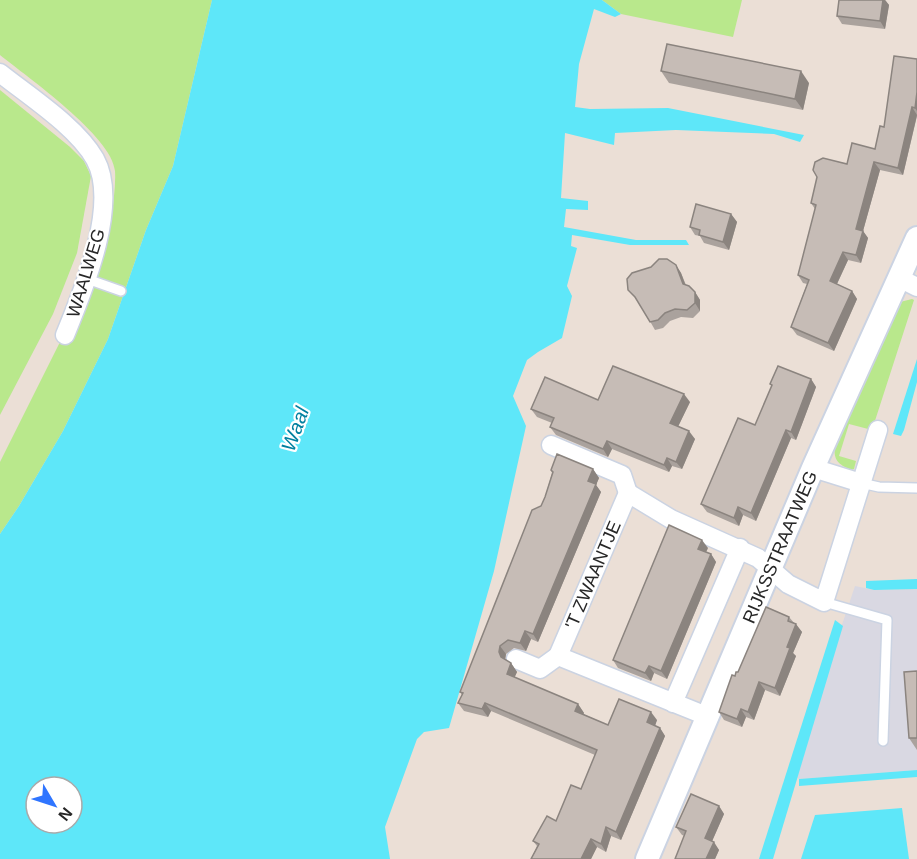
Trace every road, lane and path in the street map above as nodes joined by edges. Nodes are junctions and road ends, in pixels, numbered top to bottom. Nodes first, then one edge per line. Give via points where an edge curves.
1 (0, 73) edge
2 (917, 238) edge
3 (87, 279) junction
4 (908, 283) edge
5 (121, 291) dead end
6 (65, 335) dead end
7 (878, 430) dead end
8 (550, 445) dead end
9 (813, 468) junction
10 (861, 483) junction
11 (917, 488) edge
12 (628, 494) junction
13 (740, 548) junction
14 (771, 569) junction
15 (824, 602) junction
16 (558, 656) junction
17 (516, 659) dead end
18 (673, 703) junction
19 (709, 717) junction
20 (883, 741) dead end
21 (647, 859) edge

1 - 3 street, WAALWEG via 80,138 95,159 101,174 102,226
2 - 4 street, RIJKSSTRAATWEG
3 - 5 lane
3 - 6 street, WAALWEG
4 - 9 street, RIJKSSTRAATWEG
7 - 10 street
8 - 12 street via 622,475
9 - 10 street
9 - 14 street, RIJKSSTRAATWEG
10 - 11 lane
10 - 15 street
12 - 13 street via 671,519
12 - 16 street, 'T ZWAANTJE
13 - 14 street
13 - 18 street
14 - 15 street via 788,584
14 - 19 street, RIJKSSTRAATWEG
15 - 20 lane via 887,620
16 - 17 street via 540,669
16 - 18 street
18 - 19 street
19 - 21 street, RIJKSSTRAATWEG

